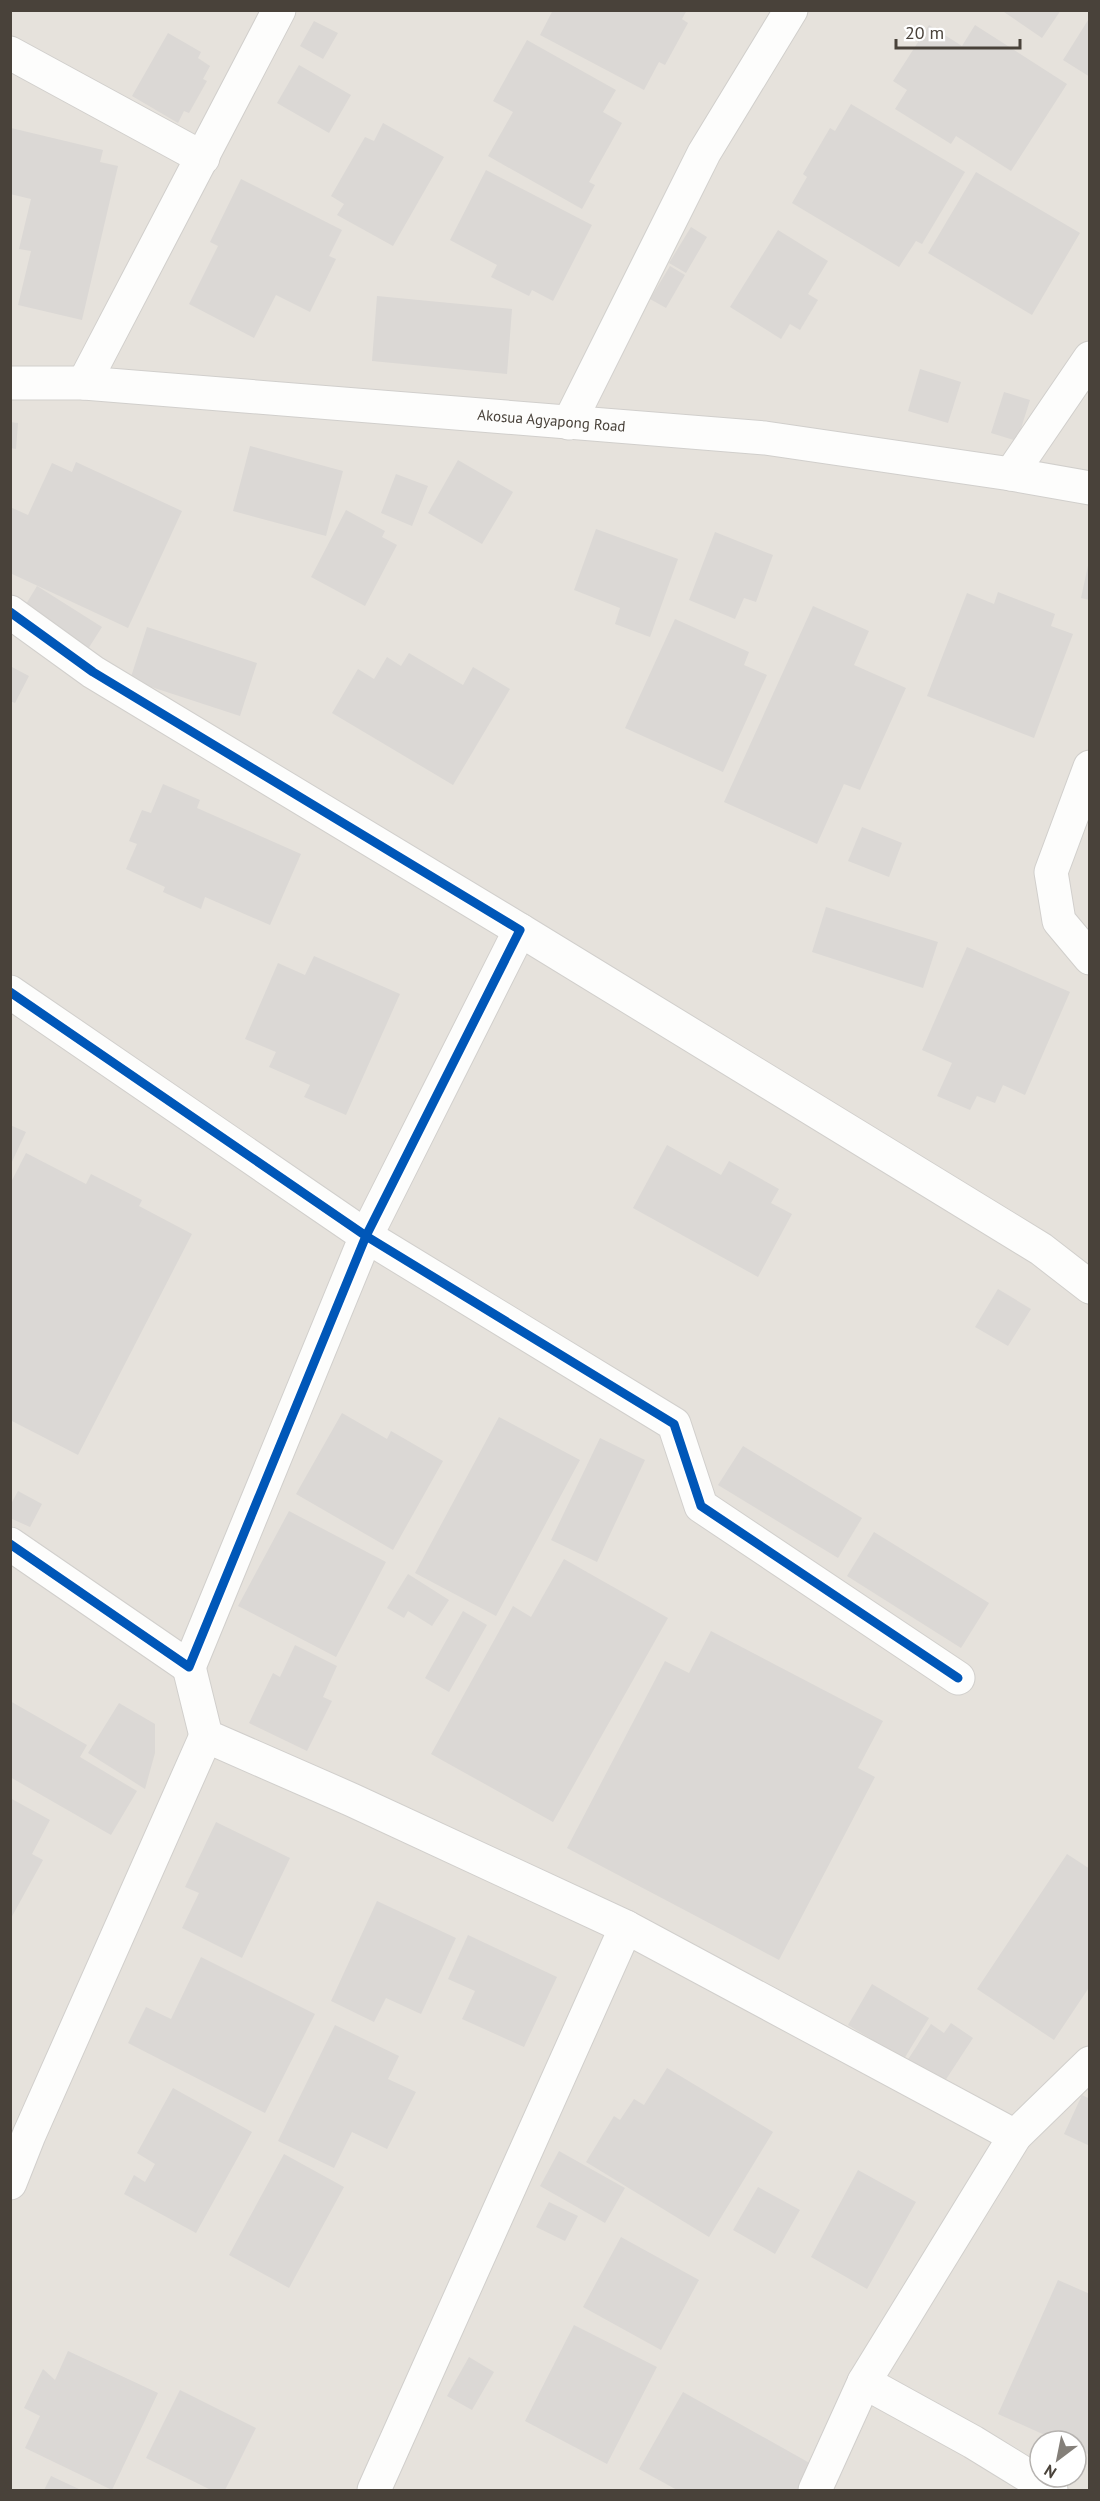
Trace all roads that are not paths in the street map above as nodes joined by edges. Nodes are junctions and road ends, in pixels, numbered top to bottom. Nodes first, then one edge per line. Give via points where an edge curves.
1 (279, 10) edge
2 (791, 10) edge
3 (10, 53) edge
4 (203, 158) junction
5 (1089, 358) edge
6 (10, 383) edge
7 (84, 383) junction
8 (568, 423) junction
9 (1011, 474) junction
10 (1089, 488) edge
11 (10, 612) edge
12 (1089, 767) edge
13 (520, 930) junction
14 (1089, 958) edge
15 (10, 992) edge
16 (366, 1236) junction
17 (1089, 1287) edge
18 (10, 1544) edge
19 (189, 1667) junction
20 (958, 1678) dead end
21 (206, 1736) junction
22 (626, 1927) junction
23 (1089, 2063) edge
24 (1015, 2136) junction
25 (10, 2183) edge
26 (864, 2382) junction
27 (374, 2490) edge
28 (815, 2490) edge
29 (1052, 2490) edge

1 - 4 street
2 - 8 street via 704,153
3 - 4 street
4 - 7 street
5 - 9 street
6 - 7 street, Akosua Agyapong Road
7 - 8 street, Akosua Agyapong Road
8 - 9 street, Akosua Agyapong Road via 765,438
9 - 10 street, Akosua Agyapong Road
11 - 13 street via 93,672
12 - 14 street via 1051,872 1059,921
13 - 16 street
13 - 17 street via 1041,1249
15 - 16 street
16 - 19 street
16 - 20 street via 674,1424 701,1506
18 - 19 street
19 - 21 street
21 - 22 street
21 - 25 street
22 - 24 street
22 - 27 street
23 - 24 street
24 - 26 street
26 - 28 street
26 - 29 street

